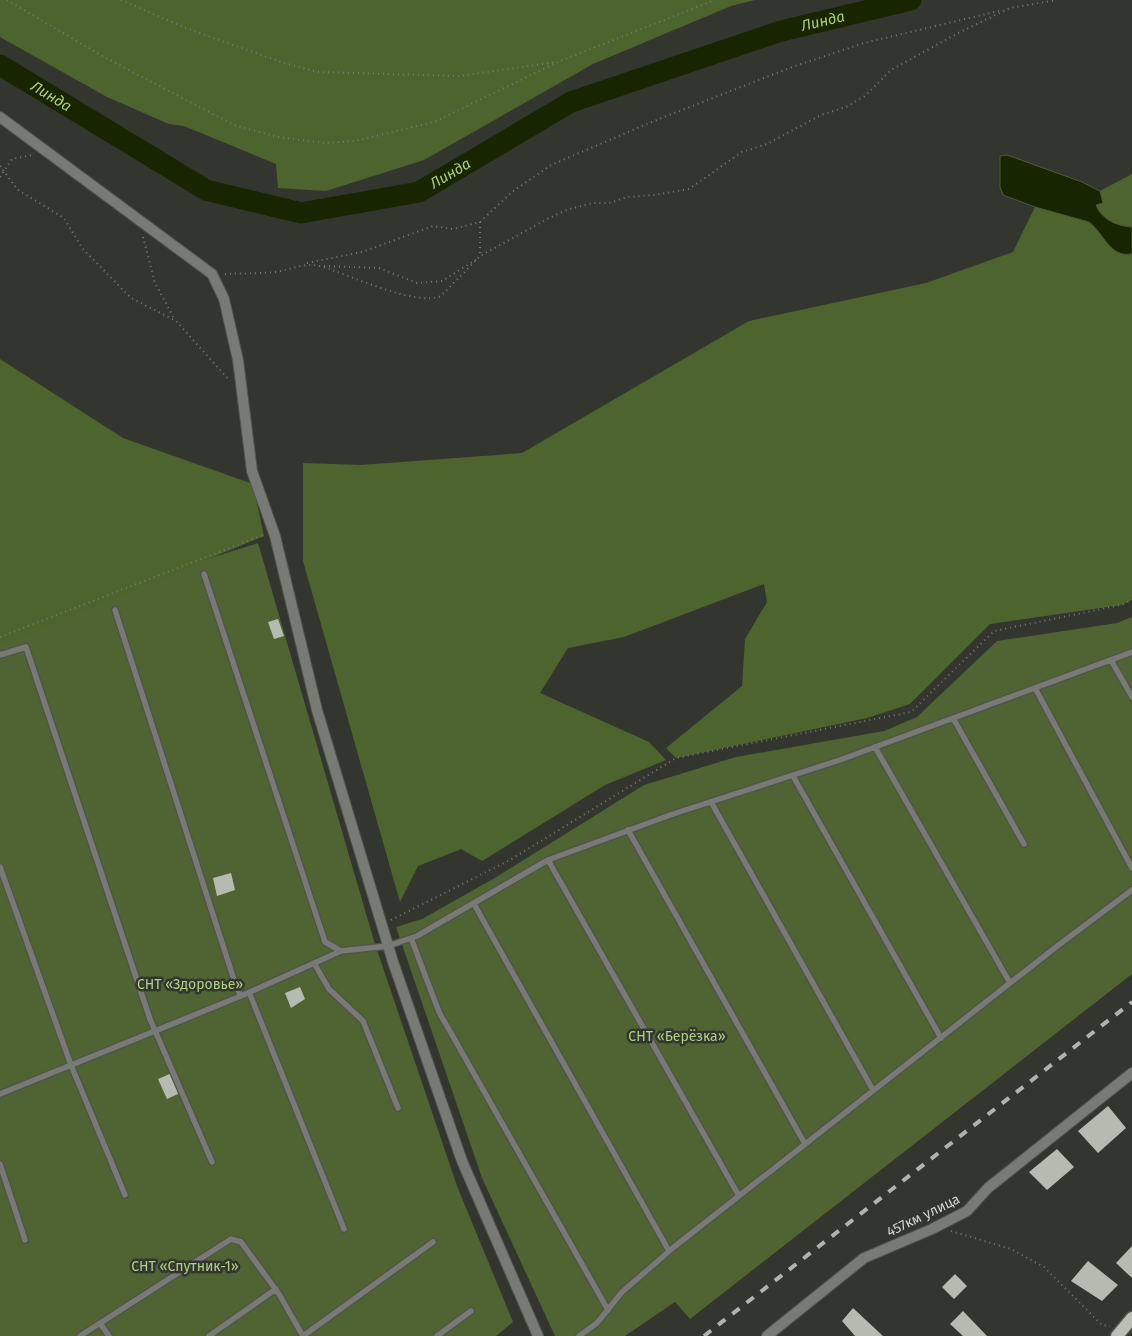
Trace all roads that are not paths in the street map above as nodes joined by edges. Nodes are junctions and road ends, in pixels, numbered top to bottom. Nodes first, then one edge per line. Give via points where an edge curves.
1 (0, 117) edge
2 (204, 574) dead end
3 (115, 610) dead end
4 (1132, 652) edge
5 (0, 656) edge
6 (1110, 660) junction
7 (1035, 688) junction
8 (1132, 697) edge
9 (953, 718) junction
10 (875, 747) junction
11 (793, 776) junction
12 (711, 802) junction
13 (628, 830) junction
14 (1024, 844) dead end
15 (548, 860) junction
16 (0, 867) edge
17 (1132, 868) edge
18 (1132, 890) edge
19 (474, 904) junction
20 (411, 938) junction
21 (388, 946) junction
22 (341, 951) junction
23 (314, 963) junction
24 (1010, 983) junction
25 (249, 992) junction
26 (241, 996) junction
27 (156, 1030) junction
28 (940, 1038) junction
29 (71, 1065) junction
30 (1132, 1073) edge
31 (873, 1090) junction
32 (0, 1094) edge
33 (398, 1108) dead end
34 (805, 1144) junction
35 (212, 1162) dead end
36 (0, 1164) edge
37 (125, 1195) dead end
38 (739, 1196) junction
39 (344, 1229) dead end
40 (25, 1240) dead end
41 (433, 1242) dead end
42 (669, 1251) junction
43 (276, 1289) junction
44 (608, 1310) junction
45 (471, 1311) dead end
46 (1132, 1318) edge
47 (100, 1323) junction
48 (1115, 1331) edge
49 (80, 1336) edge
50 (110, 1336) edge
51 (209, 1336) edge
52 (303, 1336) edge
53 (437, 1336) edge
54 (538, 1336) edge
55 (579, 1336) edge
56 (767, 1336) edge

1 - 21 street via 212,274 224,299 238,360 252,471 273,531 317,710
2 - 22 lane via 325,942
3 - 26 lane
4 - 6 lane
5 - 27 lane via 26,647
6 - 7 lane
6 - 8 lane
7 - 9 lane
7 - 17 lane
9 - 10 lane
9 - 14 lane
10 - 11 lane
10 - 24 lane
11 - 12 lane
11 - 28 lane
12 - 13 lane
12 - 31 lane
13 - 15 lane
13 - 34 lane
15 - 19 lane
15 - 38 lane
16 - 29 lane
18 - 24 lane
19 - 20 lane
19 - 42 lane
20 - 21 lane
20 - 44 lane via 439,1012
21 - 22 lane
21 - 54 street via 462,1161
22 - 23 lane
23 - 25 lane
23 - 33 lane via 329,989 363,1021
24 - 28 lane
25 - 26 lane
25 - 39 lane
26 - 27 lane
27 - 29 lane
27 - 35 lane
28 - 31 lane
29 - 32 lane
29 - 37 lane
30 - 56 street, 457км улица via 988,1188 967,1211 864,1258
31 - 34 lane
34 - 38 lane
36 - 40 lane
38 - 42 lane
41 - 52 lane
42 - 44 lane via 622,1292
43 - 47 lane via 241,1242 231,1239
43 - 51 lane
43 - 52 lane
44 - 55 lane
45 - 53 lane
46 - 48 main road
47 - 49 lane
47 - 50 lane

